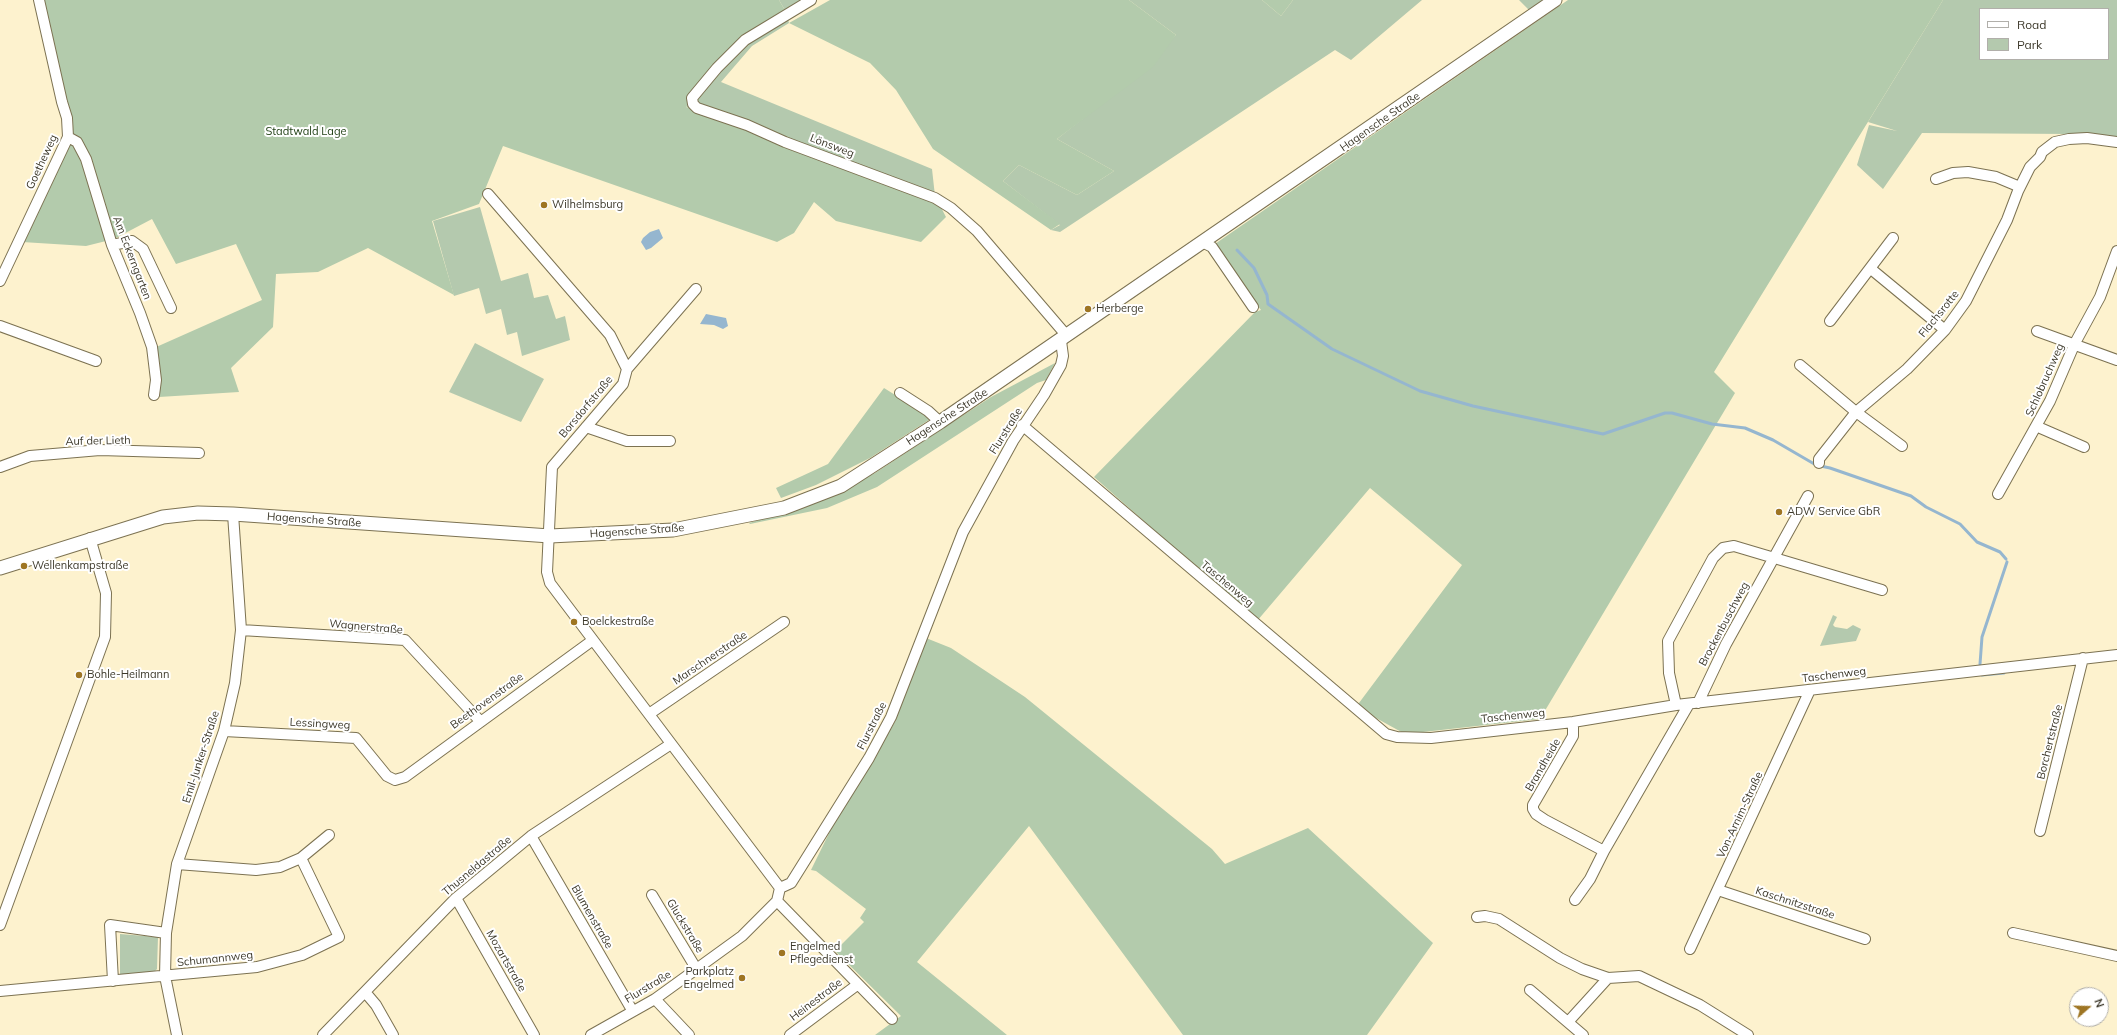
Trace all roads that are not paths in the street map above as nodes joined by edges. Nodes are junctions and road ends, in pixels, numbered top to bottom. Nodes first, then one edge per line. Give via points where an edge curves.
1 (39, 0) edge
2 (811, 0) edge
3 (1555, 0) edge
4 (68, 137) junction
5 (2117, 142) edge
6 (1936, 179) dead end
7 (2020, 187) junction
8 (488, 194) dead end
9 (1894, 238) dead end
10 (1204, 243) junction
11 (112, 245) junction
12 (2117, 251) edge
13 (1871, 269) junction
14 (0, 281) edge
15 (696, 289) dead end
16 (1253, 307) dead end
17 (171, 308) dead end
18 (1830, 321) dead end
19 (0, 326) edge
20 (1945, 330) junction
21 (2037, 331) dead end
22 (1064, 338) junction
23 (2075, 344) junction
24 (2117, 360) edge
25 (96, 361) dead end
26 (1800, 364) dead end
27 (627, 369) junction
28 (900, 393) dead end
29 (154, 395) dead end
30 (1856, 412) junction
31 (940, 422) junction
32 (1022, 425) junction
33 (2038, 426) junction
34 (586, 427) junction
35 (670, 441) dead end
36 (1902, 446) dead end
37 (2084, 447) dead end
38 (199, 453) dead end
39 (1819, 463) dead end
40 (0, 467) edge
41 (1998, 494) dead end
42 (1808, 496) dead end
43 (233, 514) junction
44 (550, 536) junction
45 (90, 538) junction
46 (1773, 558) junction
47 (0, 568) edge
48 (1882, 590) dead end
49 (784, 622) dead end
50 (241, 630) junction
51 (593, 640) junction
52 (2117, 655) edge
53 (2083, 658) junction
54 (1810, 690) junction
55 (1694, 703) junction
56 (1676, 705) junction
57 (649, 714) junction
58 (480, 721) junction
59 (1573, 722) junction
60 (224, 731) junction
61 (670, 744) junction
62 (395, 780) joint
63 (2040, 831) dead end
64 (329, 835) dead end
65 (531, 836) junction
66 (1604, 851) junction
67 (301, 858) junction
68 (177, 864) junction
69 (780, 888) junction
70 (1718, 890) junction
71 (652, 895) dead end
72 (456, 898) junction
73 (1575, 900) dead end
74 (777, 901) junction
75 (1477, 917) dead end
76 (0, 925) edge
77 (166, 933) junction
78 (2013, 933) dead end
79 (1865, 939) dead end
80 (1690, 949) dead end
81 (2117, 956) edge
82 (697, 970) junction
83 (165, 976) junction
84 (1608, 978) junction
85 (113, 981) junction
86 (857, 985) junction
87 (1530, 990) dead end
88 (0, 991) edge
89 (365, 992) junction
90 (655, 999) junction
91 (632, 1010) junction
92 (892, 1019) dead end
93 (1568, 1022) junction
94 (177, 1035) edge
95 (323, 1035) edge
96 (393, 1035) edge
97 (534, 1035) edge
98 (590, 1035) edge
99 (690, 1035) edge
100 (790, 1035) edge
101 (1583, 1035) edge
102 (1748, 1035) edge

1 - 4 street, Goetheweg via 67,118
2 - 22 street, Lönsweg via 745,40 692,98 693,104 697,108 935,198 951,208 977,231
3 - 10 street, Hagensche Straße
4 - 11 street, Am Eckerngarten via 77,142 86,159
4 - 14 street, Goetheweg
5 - 7 street, Flachsrotte via 2087,138 2055,142 2042,152
6 - 7 street via 1953,173 1968,172 1996,177
7 - 20 street, Flachsrotte via 1979,277 1966,301
8 - 27 street via 610,334
9 - 13 street
10 - 16 street via 1212,247
10 - 22 street, Hagensche Straße
11 - 17 street via 132,242 143,249
11 - 29 street, Am Eckerngarten via 152,347 156,380
12 - 23 street, Schlobruchweg via 2100,297
13 - 18 street
13 - 20 street
15 - 27 street, Borsdorfstraße
19 - 25 street
20 - 30 street, Flachsrotte via 1907,369
21 - 23 street, Schlobruchweg
22 - 31 street, Hagensche Straße
22 - 32 street, Flurstraße via 1061,365 1044,395
23 - 24 street, Schlobruchweg
23 - 33 street, Schlobruchweg
26 - 30 street
27 - 34 street, Borsdorfstraße via 623,384
28 - 31 street
30 - 36 street
30 - 39 street, Flachsrotte via 1819,459
31 - 44 street, Hagensche Straße via 841,486 784,508 673,530
32 - 59 street, Taschenweg via 1386,734 1397,738 1431,738
32 - 69 street, Flurstraße via 963,532 891,717 869,758 791,883
33 - 37 street, Schlobruchweg
33 - 41 street, Schlobruchweg
34 - 35 street via 627,441
34 - 44 street, Borsdorfstraße via 552,467
38 - 40 street, Auf der Lieth via 100,450 30,456
42 - 46 street, Brockenbuschweg
43 - 44 street, Hagensche Straße
43 - 45 street, Hagensche Straße via 198,513 163,517
43 - 50 street, Emil-Junker-Straße
44 - 51 street via 548,578
45 - 47 street, Hagensche Straße
45 - 76 street via 106,593 105,637
46 - 48 street
46 - 55 street, Brockenbuschweg
46 - 56 street via 1734,546 1723,548 1713,558 1668,641 1669,673
49 - 57 street, Marschnerstraße
50 - 58 street, Wagnerstraße via 405,640
50 - 60 street, Emil-Junker-Straße via 235,682
51 - 57 street
51 - 58 street, Beethovenstraße
52 - 53 street, Taschenweg
53 - 54 street, Taschenweg
53 - 63 street, Borchertstraße
54 - 55 street, Taschenweg
54 - 70 street, Von-Arnim-Straße
55 - 56 street, Taschenweg
55 - 66 street
56 - 59 street, Taschenweg
57 - 61 street
58 - 62 street, Beethovenstraße via 405,777
59 - 66 street, Brandheide via 1573,736 1533,804 1533,809 1545,820
60 - 62 street, Lessingweg via 356,738 387,776
60 - 68 street, Emil-Junker-Straße
61 - 65 street, Thusneldastraße
61 - 69 street
64 - 67 street
65 - 72 street, Thusneldastraße
65 - 91 street, Blumenstraße
66 - 73 street via 1590,879
67 - 68 street via 280,867 256,870
67 - 83 street, Schumannweg via 340,937 302,955 257,967
68 - 77 street, Emil-Junker-Straße
69 - 74 street
70 - 79 street, Kaschnitzstraße
70 - 80 street, Von-Arnim-Straße
71 - 82 street, Gluckstraße
72 - 89 street, Thusneldastraße
72 - 97 street, Mozartstraße
74 - 82 street, Flurstraße via 742,936
74 - 86 street
75 - 84 street via 1499,919 1560,958
77 - 83 street, Emil-Junker-Straße
77 - 85 street via 110,925
78 - 81 street
82 - 90 street, Flurstraße
83 - 85 street, Schumannweg
83 - 94 street, Emil-Junker-Straße
84 - 93 street
84 - 102 street via 1639,976 1700,1005
85 - 88 street, Schumannweg
86 - 92 street
86 - 100 street, Heinestraße
87 - 93 street
89 - 95 street, Thusneldastraße
89 - 96 street via 376,1005
90 - 91 street, Flurstraße
90 - 99 street
91 - 98 street, Flurstraße
93 - 101 street

